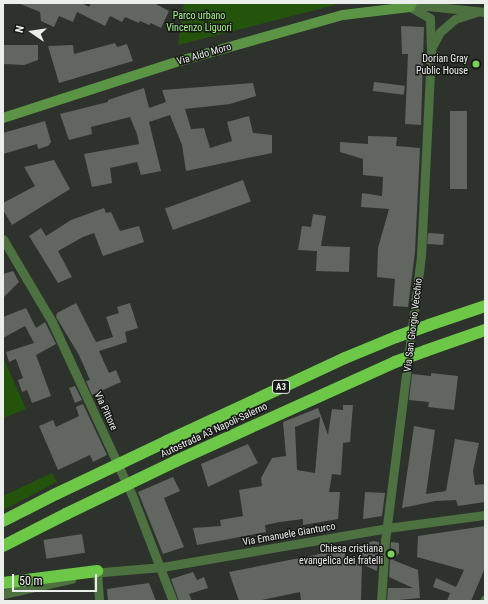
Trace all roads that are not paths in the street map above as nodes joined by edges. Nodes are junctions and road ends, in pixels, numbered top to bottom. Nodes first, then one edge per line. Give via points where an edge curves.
1 (429, 4) edge
2 (411, 5) edge
3 (482, 11) edge
4 (431, 48) junction
5 (3, 118) edge
6 (3, 239) edge
7 (485, 306) edge
8 (485, 330) edge
9 (485, 515) edge
10 (3, 520) edge
11 (387, 528) junction
12 (3, 546) edge
13 (162, 567) junction
14 (97, 571) junction
15 (3, 583) edge
16 (3, 594) edge
17 (99, 601) edge
18 (173, 601) edge
19 (381, 601) edge

1 - 2 street
1 - 3 street
2 - 4 street, Via San Giorgio Vecchio via 430,18
2 - 5 street, Via Aldo Moro via 343,15 180,61
3 - 4 street, Via San Giorgio Vecchio via 455,19 440,32
4 - 11 street, Via San Giorgio Vecchio via 421,256
6 - 13 street, Via Pittore via 52,322 132,495
7 - 10 highway, Autostrada A3 Napoli-Salerno / A3, bridge via 396,337 167,441
8 - 12 highway, Autostrada A3 Napoli-Salerno / A3, bridge via 395,362 176,461
9 - 11 street, Via Emanuele Gianturco
11 - 13 street, Via Emanuele Gianturco
11 - 19 street, Via San Giorgio Vecchio
13 - 14 street, Via Emanuele Gianturco
13 - 18 street, Via Pittore
14 - 15 highway
14 - 16 street, Via Emanuele Gianturco
14 - 17 street

